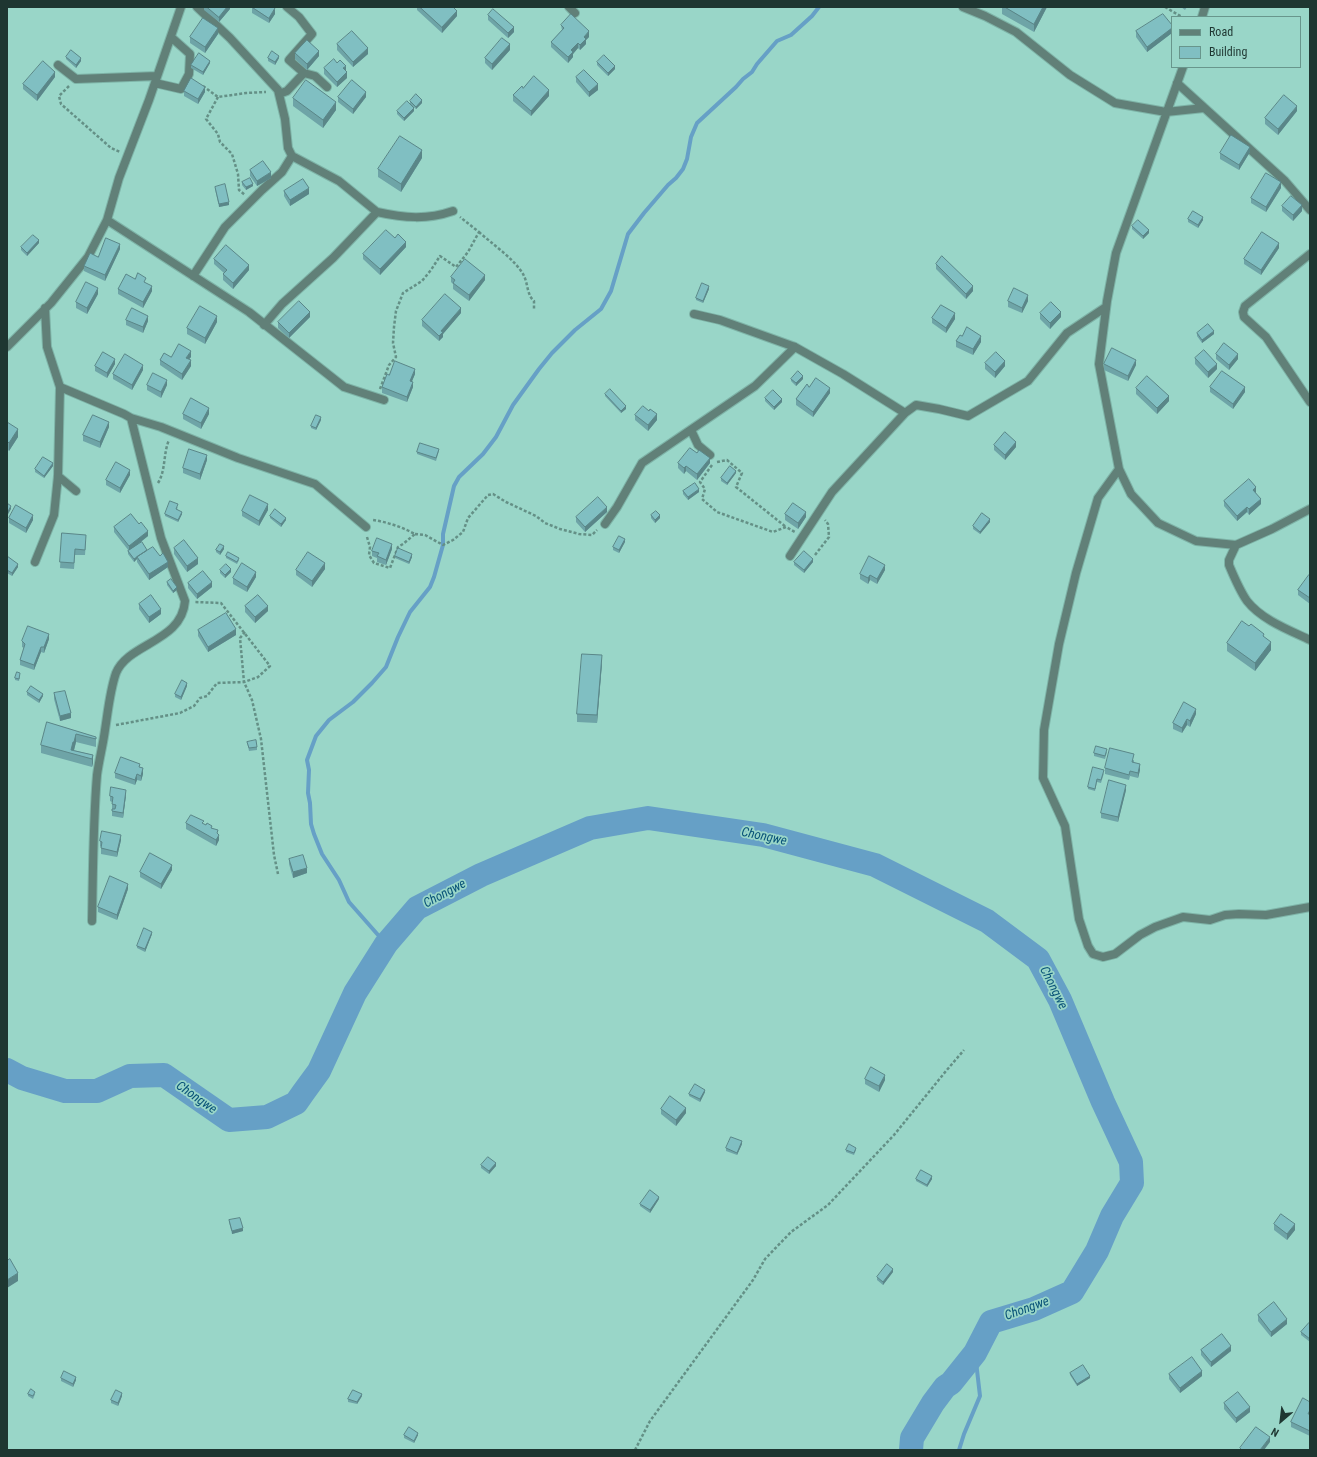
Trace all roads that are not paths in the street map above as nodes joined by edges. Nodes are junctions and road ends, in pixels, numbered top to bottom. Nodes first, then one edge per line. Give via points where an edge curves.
1 (181, 7) edge
2 (197, 7) edge
3 (287, 7) edge
4 (569, 7) edge
5 (963, 7) edge
6 (575, 13) dead end
7 (171, 37) junction
8 (58, 65) dead end
9 (1183, 68) edge
10 (304, 73) junction
11 (156, 79) junction
12 (1176, 83) junction
13 (326, 87) dead end
14 (279, 92) junction
15 (1204, 108) junction
16 (1166, 112) junction
17 (292, 156) junction
18 (1310, 210) edge
19 (453, 211) road end
20 (377, 212) junction
21 (107, 220) junction
22 (1310, 254) edge
23 (193, 276) junction
24 (1106, 307) junction
25 (45, 308) junction
26 (694, 314) dead end
27 (264, 324) junction
28 (7, 347) edge
29 (795, 347) junction
30 (60, 387) junction
31 (384, 400) road end
32 (1310, 402) edge
33 (905, 413) junction
34 (131, 418) junction
35 (691, 430) junction
36 (712, 459) road end
37 (1119, 469) junction
38 (58, 476) junction
39 (76, 491) dead end
40 (1310, 509) edge
41 (604, 524) road end
42 (366, 527) road end
43 (1236, 545) junction
44 (790, 556) dead end
45 (35, 562) dead end
46 (1310, 640) edge
47 (1310, 907) edge
48 (92, 921) dead end

1 - 7 street
2 - 14 street via 230,38
3 - 10 street via 299,17 312,34 289,60
4 - 6 street
5 - 16 street via 1016,32 1070,75 1115,103
7 - 11 street
7 - 11 street via 190,54 188,78 181,89
8 - 11 street via 76,79
9 - 12 street
10 - 13 street via 315,76
10 - 14 street via 287,90
11 - 21 street via 119,178
12 - 15 street
12 - 16 street
14 - 17 street via 288,148
15 - 16 street
15 - 18 street via 1285,181
16 - 24 street via 1116,253
17 - 20 street via 339,181
17 - 23 street via 282,172 225,227
19 - 20 street via 437,216 399,217
20 - 27 street
21 - 23 street
21 - 25 street via 88,257
22 - 32 street via 1245,306 1243,312 1244,318 1266,337
23 - 27 street
24 - 33 street via 1067,333 1028,381 968,416 916,405
24 - 37 street via 1099,364
25 - 28 street
25 - 30 street via 47,347
26 - 29 street via 720,320
27 - 31 street via 344,387
29 - 33 street
29 - 35 street via 755,386
30 - 34 street
30 - 38 street
33 - 44 street via 832,492
34 - 42 street via 315,484
34 - 48 street via 161,538 185,600 185,608 173,626 160,638 132,654 116,673 97,774
35 - 36 street via 698,445
35 - 41 street via 642,463 617,507
37 - 43 street via 1131,494 1158,523 1196,542
37 - 47 street via 1098,498 1076,573 1059,644 1044,730 1043,778 1065,826 1079,919 1088,946 1093,954 1104,957 1115,954 1155,927 1183,917 1210,920 1225,915 1266,915
38 - 39 street
38 - 45 street via 54,515
40 - 43 street
43 - 46 street via 1229,565 1247,600 1257,611

